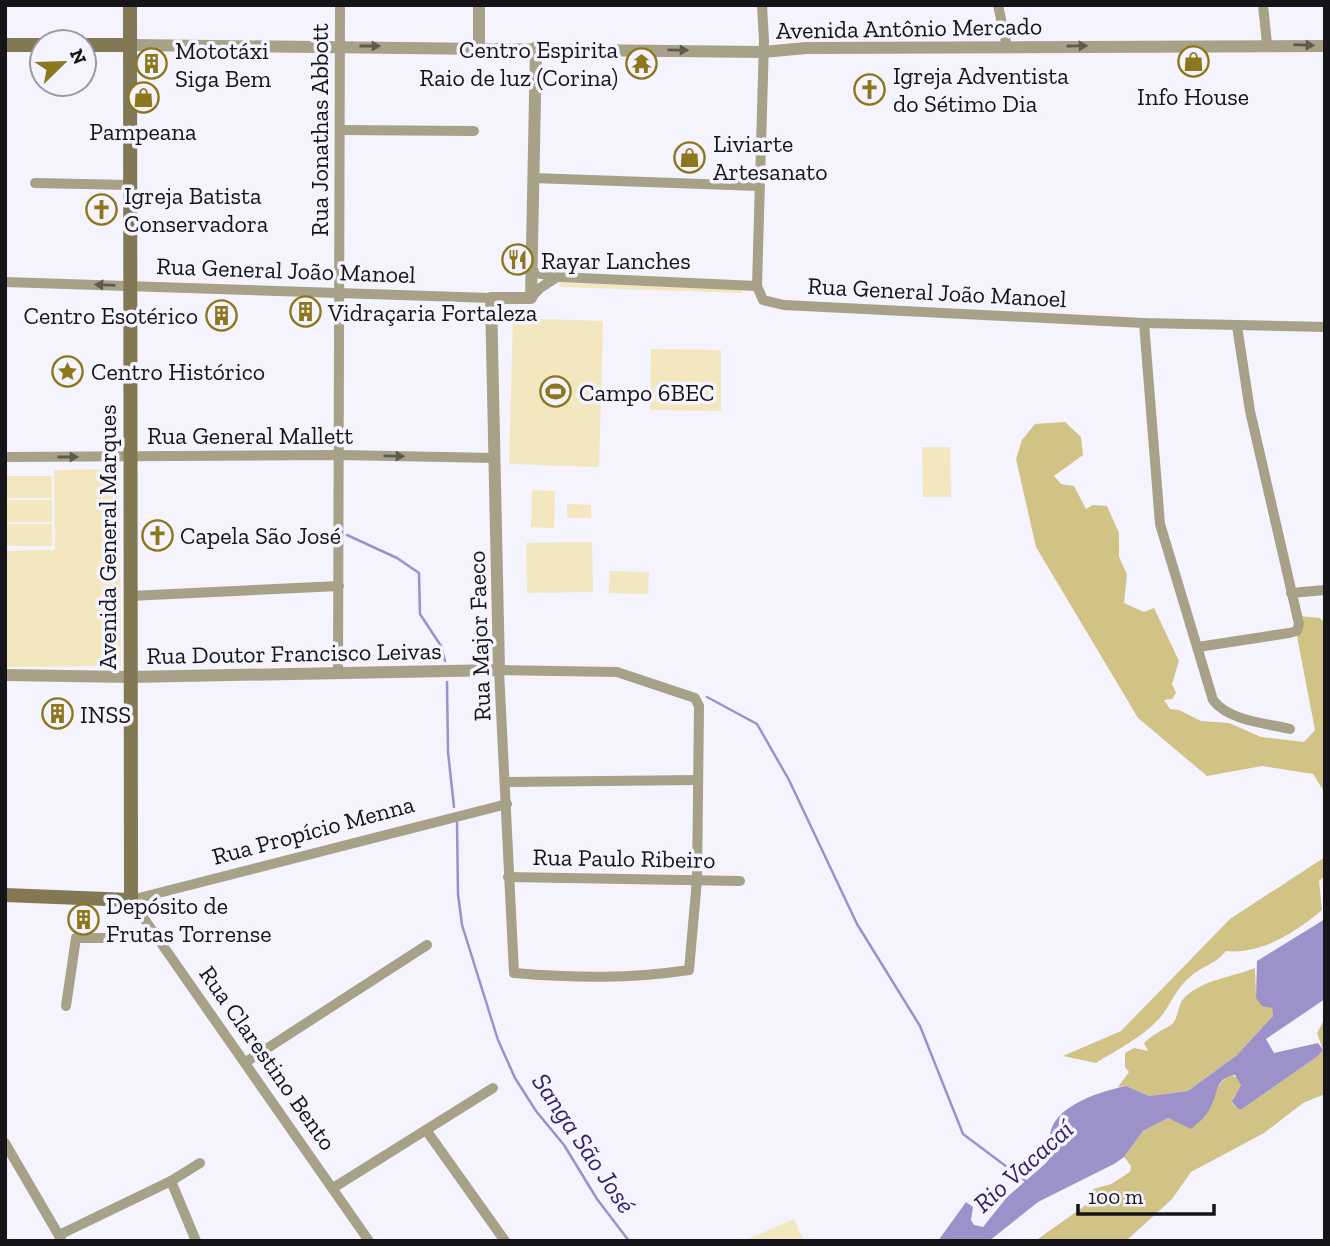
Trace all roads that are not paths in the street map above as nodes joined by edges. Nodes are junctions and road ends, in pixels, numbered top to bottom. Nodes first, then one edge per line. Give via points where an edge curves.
1 (130, 5) edge
2 (340, 5) edge
3 (479, 5) edge
4 (762, 5) edge
5 (998, 5) edge
6 (1263, 5) edge
7 (1267, 44) junction
8 (5, 45) edge
9 (28, 45) edge
10 (98, 45) edge
11 (130, 45) junction
12 (340, 46) junction
13 (1325, 46) edge
14 (479, 47) junction
15 (536, 47) junction
16 (1007, 47) junction
17 (763, 52) junction
18 (340, 130) junction
19 (474, 131) dead end
20 (533, 178) junction
21 (35, 183) dead end
22 (130, 185) junction
23 (759, 186) junction
24 (531, 272) junction
25 (558, 277) junction
26 (5, 282) edge
27 (130, 286) junction
28 (757, 286) junction
29 (340, 293) junction
30 (491, 298) junction
31 (531, 298) junction
32 (1144, 323) junction
33 (1237, 326) junction
34 (1325, 327) edge
35 (340, 455) junction
36 (5, 457) edge
37 (130, 457) junction
38 (495, 458) junction
39 (339, 586) junction
40 (1325, 590) edge
41 (1291, 593) junction
42 (130, 596) junction
43 (1198, 647) junction
44 (499, 670) junction
45 (5, 674) edge
46 (338, 674) junction
47 (130, 677) junction
48 (1290, 729) dead end
49 (698, 780) junction
50 (506, 782) junction
51 (507, 804) junction
52 (508, 877) junction
53 (697, 880) junction
54 (740, 881) dead end
55 (5, 895) edge
56 (131, 900) junction
57 (155, 932) junction
58 (427, 945) dead end
59 (66, 1006) dead end
60 (246, 1062) junction
61 (494, 1088) dead end
62 (426, 1130) junction
63 (5, 1143) edge
64 (200, 1163) dead end
65 (171, 1181) junction
66 (333, 1188) junction
67 (60, 1238) edge
68 (196, 1241) edge
69 (369, 1241) edge
70 (505, 1241) edge

1 - 11 main road, Avenida General Marques
2 - 12 street, Rua Jonathas Abbott
3 - 14 street
4 - 17 street
5 - 16 street
6 - 7 street
7 -> 13 street, Avenida Antônio Mercado
16 -> 7 street, Avenida Antônio Mercado
8 - 9 main road
10 - 11 main road
11 - 12 street, Avenida Antônio Mercado
11 - 22 main road, Avenida General Marques
12 -> 14 street, Avenida Antônio Mercado
12 - 18 street, Rua Jonathas Abbott
14 - 15 street, Avenida Antônio Mercado
15 -> 17 street, Avenida Antônio Mercado
15 - 20 street
16 - 17 street, Avenida Antônio Mercado
17 - 23 street
18 - 19 street
18 - 29 street, Rua Jonathas Abbott
20 - 23 street
20 - 24 street
21 - 22 street
22 - 27 main road, Avenida General Marques
23 - 28 street
24 - 25 street
24 - 31 street
25 - 28 street
25 - 31 street
27 -> 26 street, Rua General João Manoel
27 - 29 street, Rua General João Manoel
27 - 37 main road, Avenida General Marques
28 - 32 street, Rua General João Manoel via 763,300 784,305
29 - 30 street, Rua General João Manoel
29 - 35 street, Rua Jonathas Abbott
30 - 31 street, Rua General João Manoel
30 - 38 street, Rua Major Faeco
32 - 33 street, Rua General João Manoel
32 - 43 street via 1160,524
33 - 34 street, Rua General João Manoel
33 - 41 street via 1250,411
35 - 37 street, Rua General Mallett
35 -> 38 street, Rua General Mallett
35 - 39 street, Rua Jonathas Abbott
36 -> 37 street, Rua General Mallett
37 - 42 main road, Avenida General Marques
38 - 44 street, Rua Major Faeco
39 - 42 street
39 - 46 street, Rua Jonathas Abbott
40 - 41 street
41 - 43 street via 1297,631
42 - 47 main road, Avenida General Marques
43 - 48 street via 1220,710
44 - 46 street, Rua Doutor Francisco Leivas
44 - 49 street via 617,672 695,698 699,706
44 - 50 street, Rua Major Faeco
45 - 47 street, Rua Doutor Francisco Leivas
46 - 47 street, Rua Doutor Francisco Leivas
47 - 56 main road, Avenida General Marques
49 - 50 street
49 - 53 street
50 - 51 street, Rua Major Faeco
51 - 52 street, Rua Major Faeco
51 - 56 street, Rua Propício Menna
52 - 53 street, Rua Paulo Ribeiro
52 - 53 street, Rua Major Faeco via 514,973 578,979 639,978 689,970
53 - 54 street, Rua Paulo Ribeiro
55 - 56 main road
56 - 57 street, Rua Clarestino Bento
57 - 59 street via 129,938 76,938
57 - 60 street, Rua Clarestino Bento
58 - 60 street
60 - 66 street, Rua Clarestino Bento
61 - 62 street
62 - 66 street
62 - 70 street
63 - 67 street
64 - 65 street
65 - 67 street
65 - 68 street
66 - 69 street, Rua Clarestino Bento

